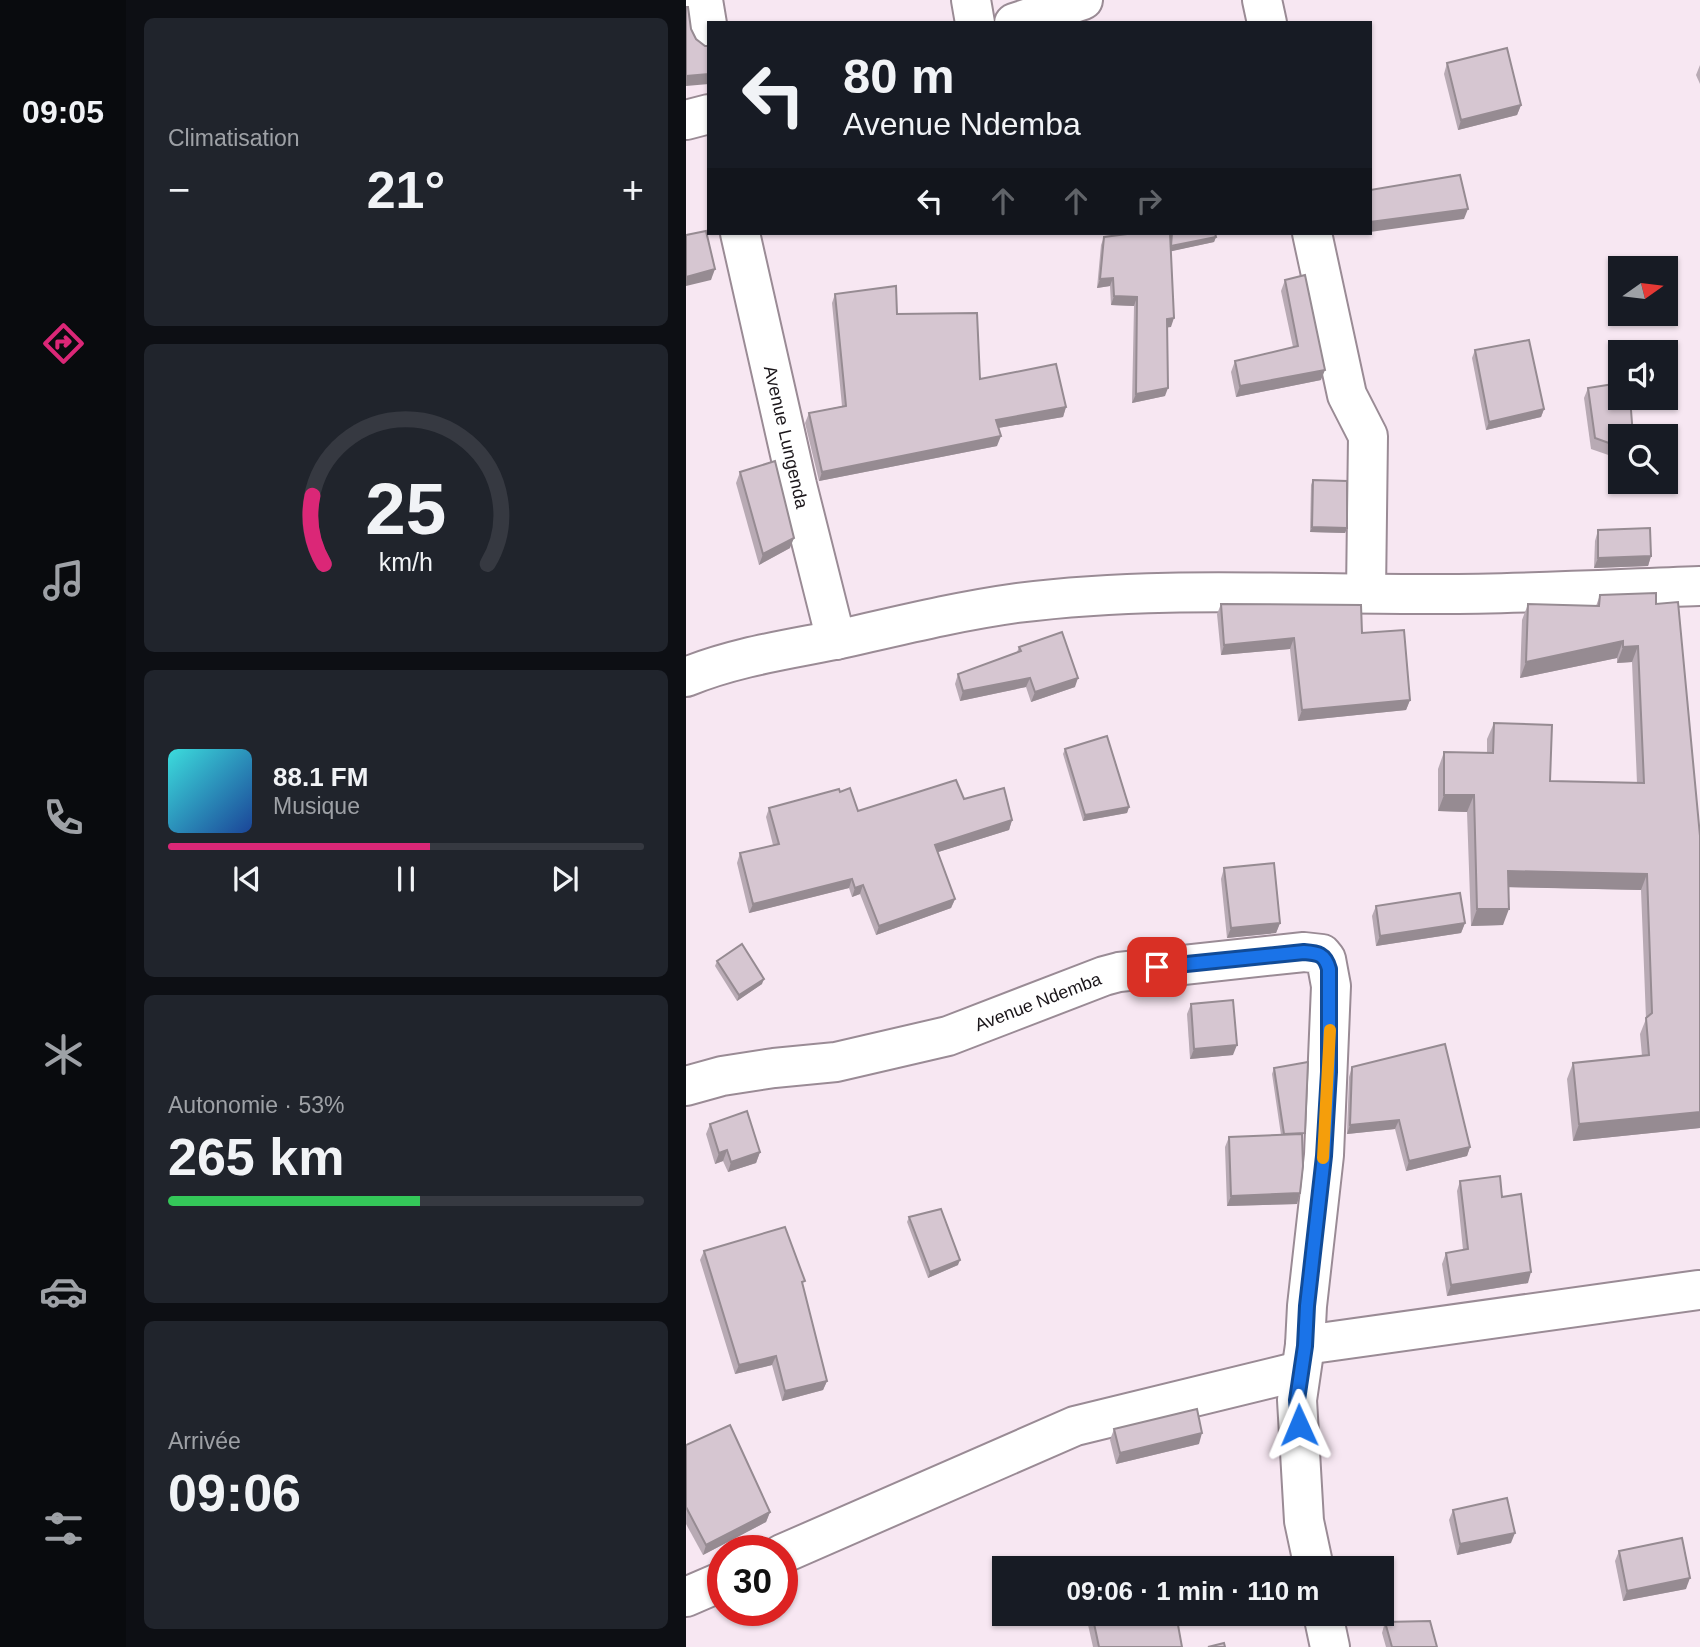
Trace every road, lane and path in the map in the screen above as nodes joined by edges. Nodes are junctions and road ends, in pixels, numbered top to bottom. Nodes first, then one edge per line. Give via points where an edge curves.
1 (704, 0) edge
2 (971, 0) edge
3 (1083, 0) edge
4 (1262, 0) edge
5 (975, 21) edge
6 (1020, 21) edge
7 (1267, 21) edge
8 (707, 22) edge
9 (707, 115) edge
10 (686, 120) edge
11 (740, 235) edge
12 (1312, 235) edge
13 (1700, 586) edge
14 (1366, 593) junction
15 (836, 640) junction
16 (686, 677) edge
17 (686, 1086) edge
18 (1698, 1290) edge
19 (1303, 1359) junction
20 (798, 1548) edge
21 (1311, 1556) edge
22 (707, 1588) edge
23 (686, 1597) edge
24 (1326, 1626) edge
25 (1330, 1647) edge

1 - 8 street
2 - 5 street
3 - 6 street
4 - 7 street
9 - 10 street
11 - 15 street, Avenue Lungenda
12 - 14 street via 1347,395 1368,436
13 - 14 street
14 - 15 street via 1079,597 1016,603
15 - 16 street
17 - 19 street, Avenue Ndemba via 722,1076 836,1062 948,1036 1119,972 1304,952 1322,954 1331,986 1329,1072
18 - 19 street
19 - 20 street via 1075,1426
19 - 21 street, Avenue Ndemba via 1297,1400 1304,1521
22 - 23 street
24 - 25 street

